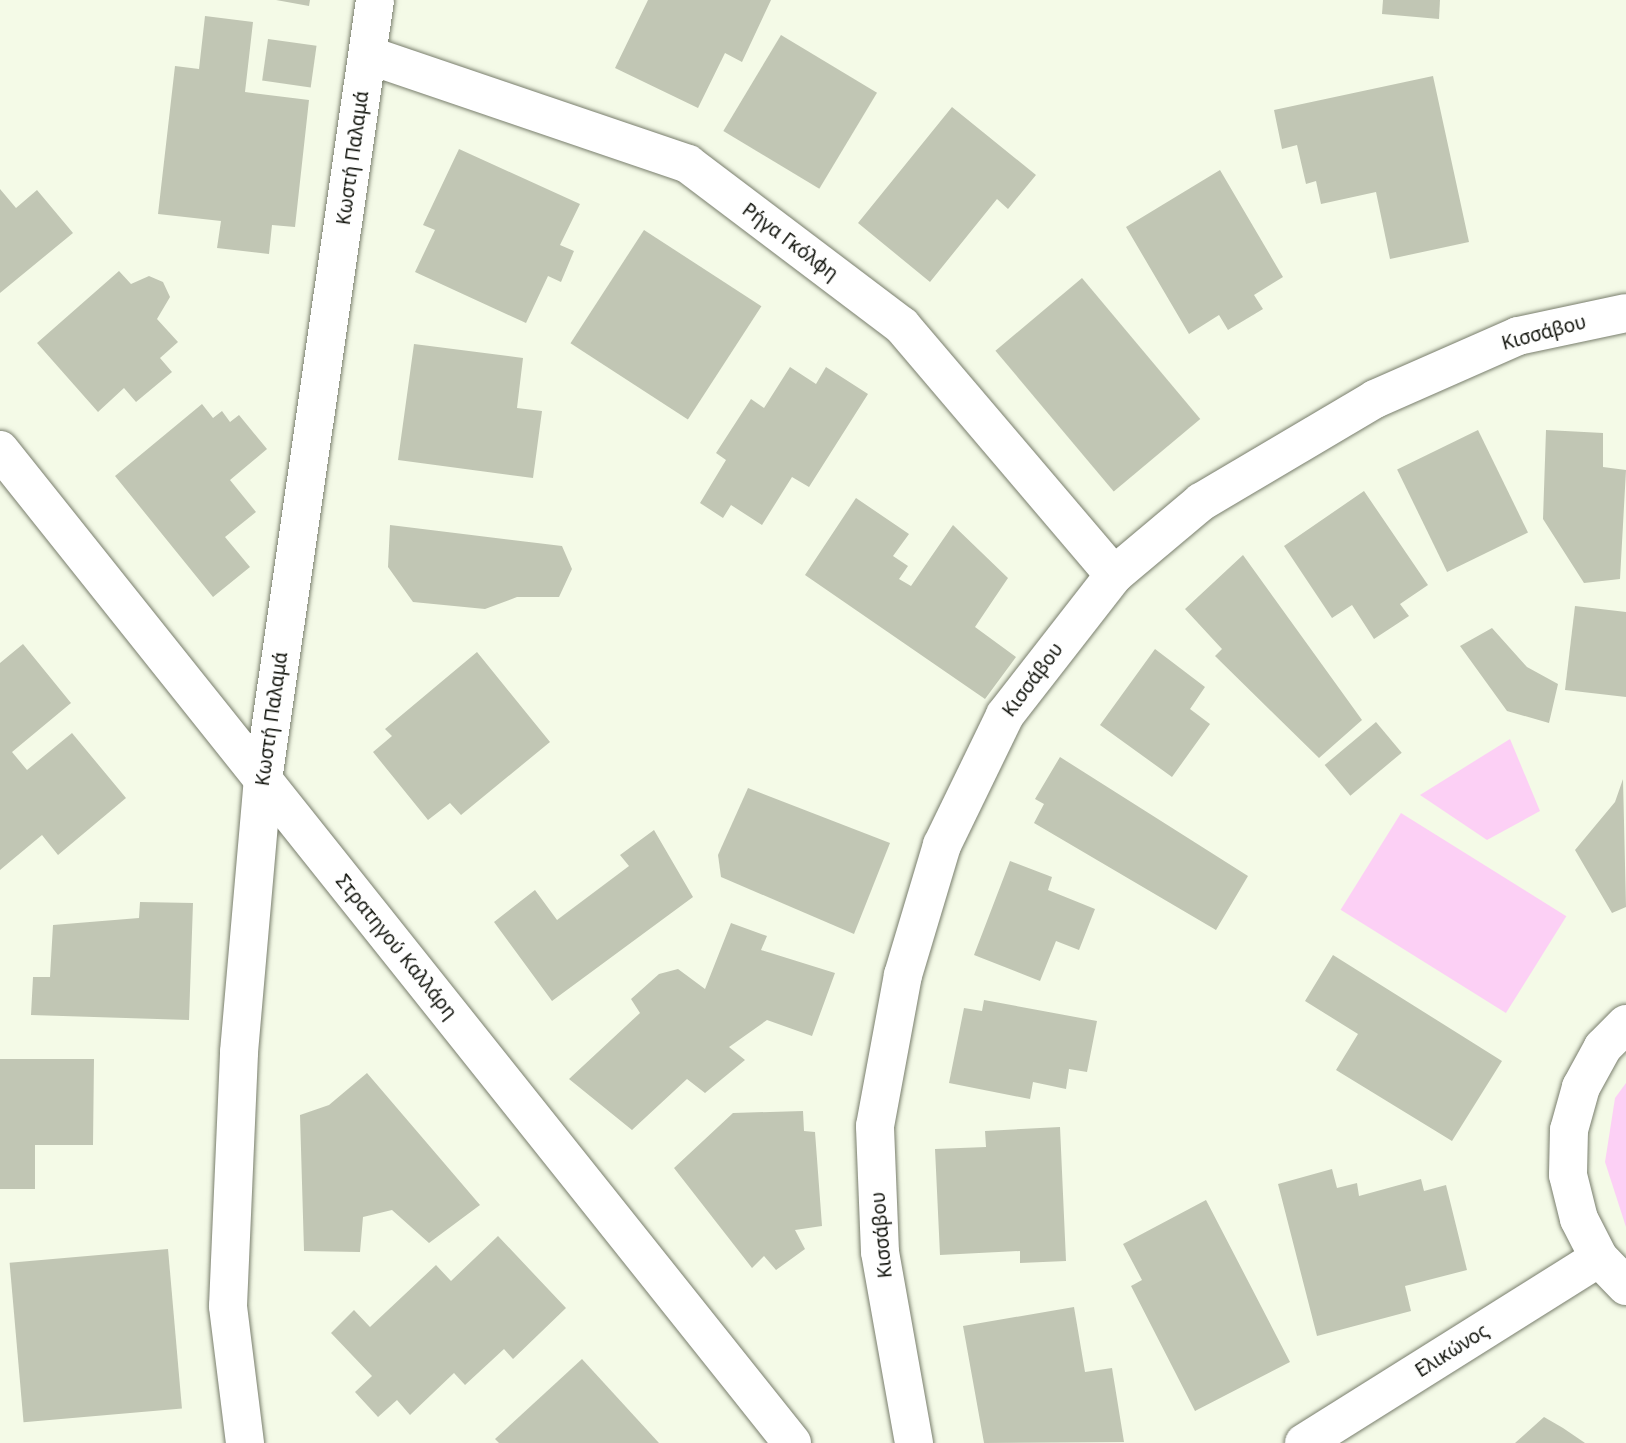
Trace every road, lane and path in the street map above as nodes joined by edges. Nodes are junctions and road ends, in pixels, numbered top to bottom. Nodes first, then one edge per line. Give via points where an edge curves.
1 (375, 0) edge
2 (368, 55) junction
3 (1626, 313) edge
4 (0, 450) edge
5 (1114, 575) junction
6 (263, 780) junction
7 (1626, 1024) edge
8 (1599, 1258) junction
9 (1626, 1286) edge
10 (246, 1443) edge
11 (792, 1443) edge
12 (914, 1443) edge
13 (1304, 1443) edge

1 - 2 street, Κωστή Παλαμά
2 - 5 street, Ρήγα Γκόλφη via 688,164 902,326
2 - 6 street, Κωστή Παλαμά
3 - 5 street, Κισσάβου via 1518,336 1375,399 1200,502
4 - 6 street, Στρατηγού Καλλάρη
5 - 12 street, Κισσάβου via 1005,715 942,845 903,975 875,1126 880,1252
6 - 10 street, Κωστή Παλαμά via 239,1052 228,1306
6 - 11 street, Στρατηγού Καλλάρη
7 - 8 street via 1603,1047 1581,1087 1569,1130 1568,1175 1579,1219
8 - 9 street
8 - 13 street, Ελικώνος

